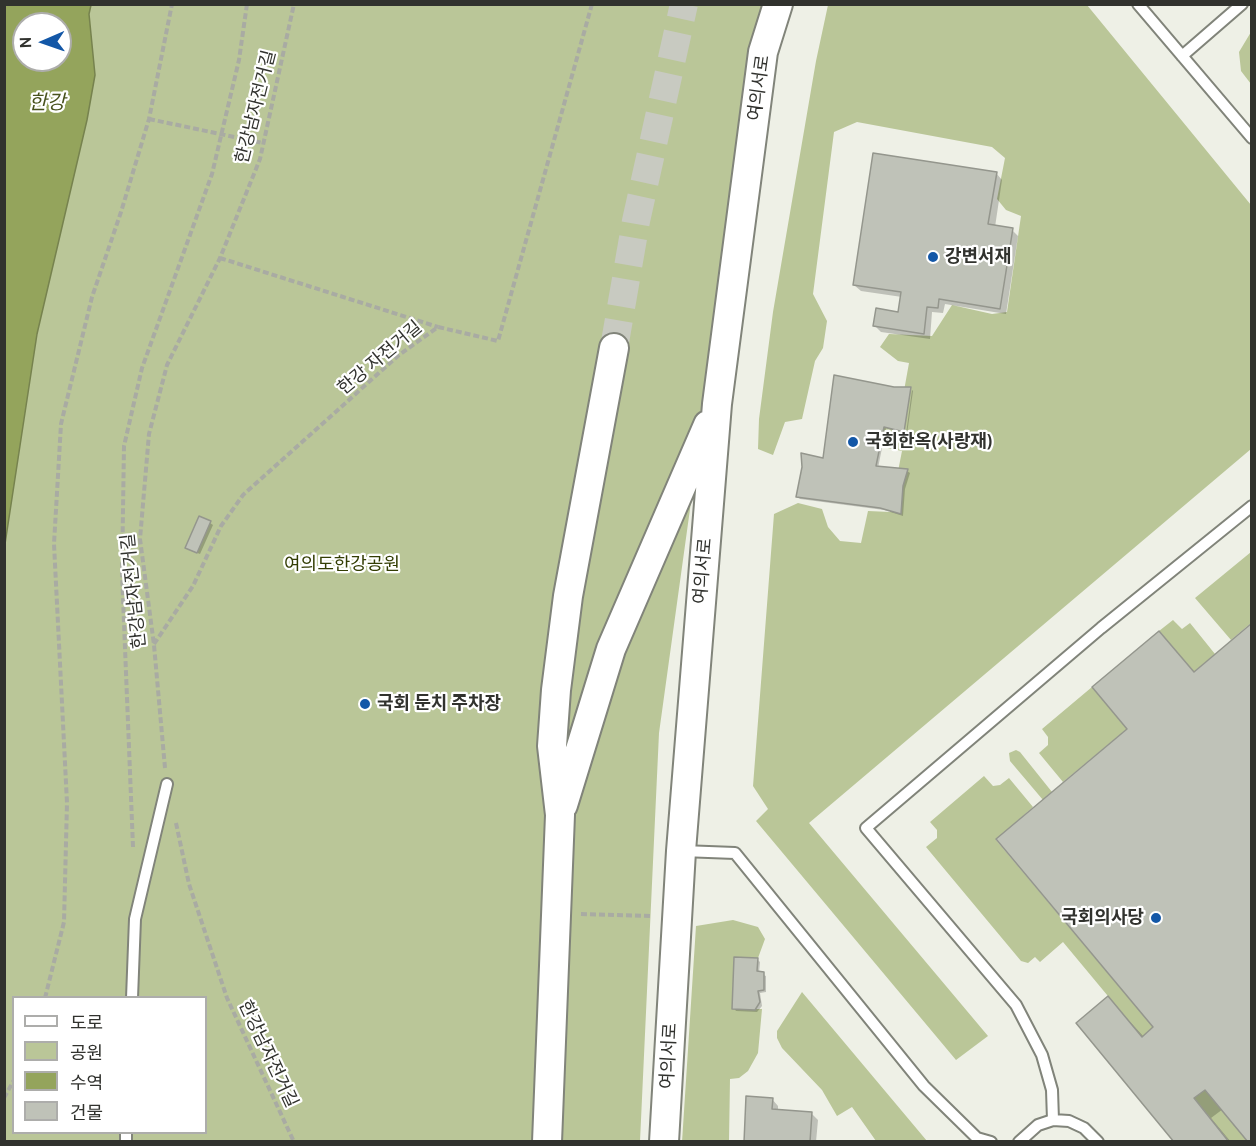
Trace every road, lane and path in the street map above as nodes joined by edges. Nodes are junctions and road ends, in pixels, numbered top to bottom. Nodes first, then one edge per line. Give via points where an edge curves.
1 (172, 4) edge
2 (247, 4) edge
3 (294, 4) edge
4 (592, 4) edge
5 (778, 4) edge
6 (1138, 4) edge
7 (1242, 4) edge
8 (1182, 56) junction
9 (149, 119) junction
10 (221, 135) junction
11 (1251, 138) edge
12 (263, 143) junction
13 (220, 258) junction
14 (438, 327) junction
15 (614, 348) tunnel mouth
16 (717, 404) junction
17 (1251, 506) edge
18 (154, 645) junction
19 (167, 784) junction
20 (560, 815) junction
21 (681, 851) junction
22 (134, 859) dead end
23 (556, 913) junction
24 (677, 916) junction
25 (46, 996) edge
26 (132, 996) edge
27 (12, 1084) edge
28 (4, 1098) edge
29 (1053, 1120) junction
30 (294, 1142) edge
31 (547, 1142) edge
32 (664, 1142) edge
33 (991, 1142) edge
34 (1019, 1142) edge
35 (1098, 1142) edge

1 - 9 path
2 - 10 path via 239,60
3 - 12 path, 한강남자전거길
4 - 14 path, 한강 자전거길 via 498,341
5 - 16 main road, 여의서로 via 763,52
6 - 8 lane
7 - 8 lane
8 - 11 lane
9 - 10 path
9 - 25 path via 92,297 61,424 54,544 67,815 64,922
10 - 12 path
10 - 22 path via 212,174 142,368 124,446 122,573
12 - 13 path, 한강남자전거길
13 - 14 path
13 - 18 path, 한강남자전거길 via 167,365 149,434 140,539
14 - 18 path, 한강 자전거길 via 399,355 243,495 221,526 193,586
15 - 20 main road via 568,596 556,690 552,746
16 - 20 main road via 611,649
16 - 21 main road, 여의서로
17 - 29 lane via 866,828 1016,1005 1042,1055 1052,1090
18 - 19 path, 한강남자전거길
19 - 26 lane via 135,919
19 - 30 path, 한강남자전거길 via 189,884 227,998
20 - 23 main road
21 - 24 main road, 여의서로
21 - 33 lane via 735,854 924,1086 977,1138
23 - 24 path
23 - 31 main road
24 - 32 main road, 여의서로
27 - 28 path
29 - 34 lane via 1038,1125
29 - 35 lane via 1069,1121 1084,1128

